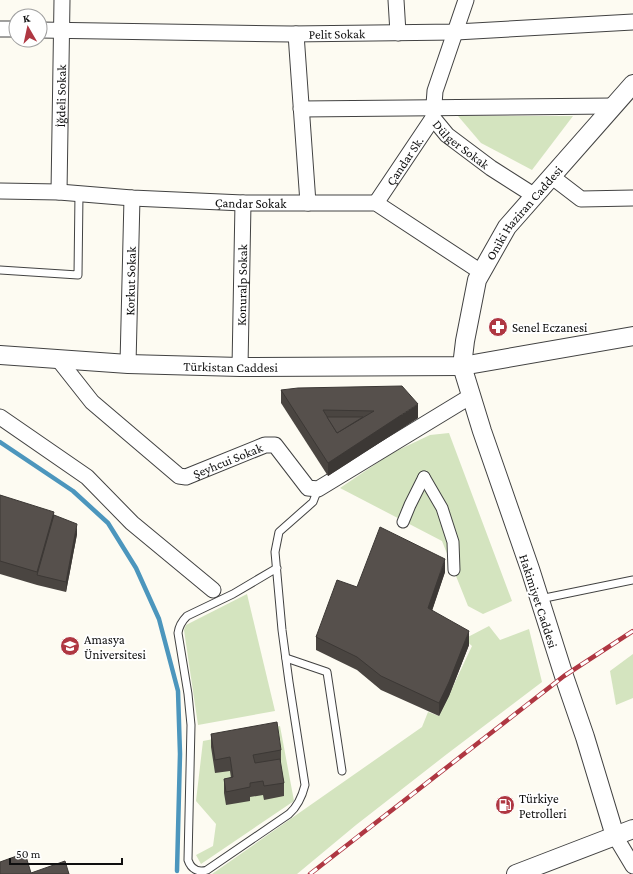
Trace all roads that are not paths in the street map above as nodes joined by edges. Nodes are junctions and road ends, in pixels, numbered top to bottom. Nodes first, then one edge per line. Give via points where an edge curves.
1 (62, 0) edge
2 (396, 0) edge
3 (466, 0) edge
4 (633, 22) edge
5 (48, 30) edge
6 (62, 30) junction
7 (456, 32) junction
8 (398, 33) junction
9 (296, 34) junction
10 (633, 84) edge
11 (613, 106) junction
12 (302, 109) junction
13 (434, 113) junction
14 (551, 176) junction
15 (0, 191) edge
16 (60, 192) junction
17 (79, 194) junction
18 (535, 196) junction
19 (132, 198) junction
20 (633, 198) edge
21 (243, 203) junction
22 (308, 203) junction
23 (376, 203) junction
24 (0, 270) edge
25 (481, 272) junction
26 (633, 336) edge
27 (0, 355) edge
28 (58, 359) junction
29 (128, 364) junction
30 (462, 366) junction
31 (240, 368) junction
32 (471, 396) junction
33 (0, 418) edge
34 (318, 489) junction
35 (403, 522) dead end
36 (277, 568) junction
37 (454, 570) dead end
38 (633, 580) edge
39 (213, 590) dead end
40 (539, 599) junction
41 (286, 658) junction
42 (342, 771) dead end
43 (633, 829) edge
44 (615, 836) junction
45 (633, 866) edge
46 (516, 874) edge

1 - 6 street, İğdeli Sokak
2 - 8 street
3 - 7 street, Dülger Sokak
4 - 7 street, Pelit Sokak
5 - 6 street, Pelit Sokak
6 - 9 street, Pelit Sokak
6 - 16 street, İğdeli Sokak
7 - 8 street, Pelit Sokak
7 - 13 street, Dülger Sokak via 435,91
8 - 9 street, Pelit Sokak
9 - 12 street
10 - 11 street, Oniki Haziran Caddesi
11 - 13 street
11 - 14 street, Oniki Haziran Caddesi
12 - 13 street
12 - 22 street
13 - 18 street, Dülger Sokak via 447,134 491,168
13 - 23 street, Çandar Sk.
14 - 18 street, Oniki Haziran Caddesi
14 - 20 street via 581,198
15 - 16 street, Çandar Sokak
16 - 17 street, Çandar Sokak
17 - 19 street, Çandar Sokak
17 - 24 lane via 78,275
18 - 25 street, Oniki Haziran Caddesi via 507,227
19 - 21 street, Çandar Sokak
19 - 29 street, Korkut Sokak
21 - 22 street, Çandar Sokak
21 - 31 street, Konuralp Sokak
22 - 23 street, Çandar Sokak
23 - 25 street
25 - 30 street, Oniki Haziran Caddesi via 477,280
26 - 30 street, Türkistan Caddesi
27 - 28 street, Türkistan Caddesi
28 - 29 street, Türkistan Caddesi
28 - 34 street, Şeyhcui Sokak via 92,402 179,476 186,477 265,445 275,445 308,488
29 - 31 street, Türkistan Caddesi
30 - 31 street, Türkistan Caddesi
30 - 32 street, Hakimiyet Caddesi
32 - 34 street
32 - 40 street, Hakimiyet Caddesi
33 - 39 street via 87,477 132,523
34 - 36 lane via 313,502 279,532 275,552
35 - 37 street via 424,477 447,522 453,542
36 - 41 lane
36 - 41 lane via 233,594 187,616 178,628 188,694 188,860 194,869 207,870 289,814 301,800 305,785
38 - 40 lane
40 - 44 street, Hakimiyet Caddesi
41 - 42 lane via 327,672
43 - 44 street
44 - 45 street
44 - 46 street

